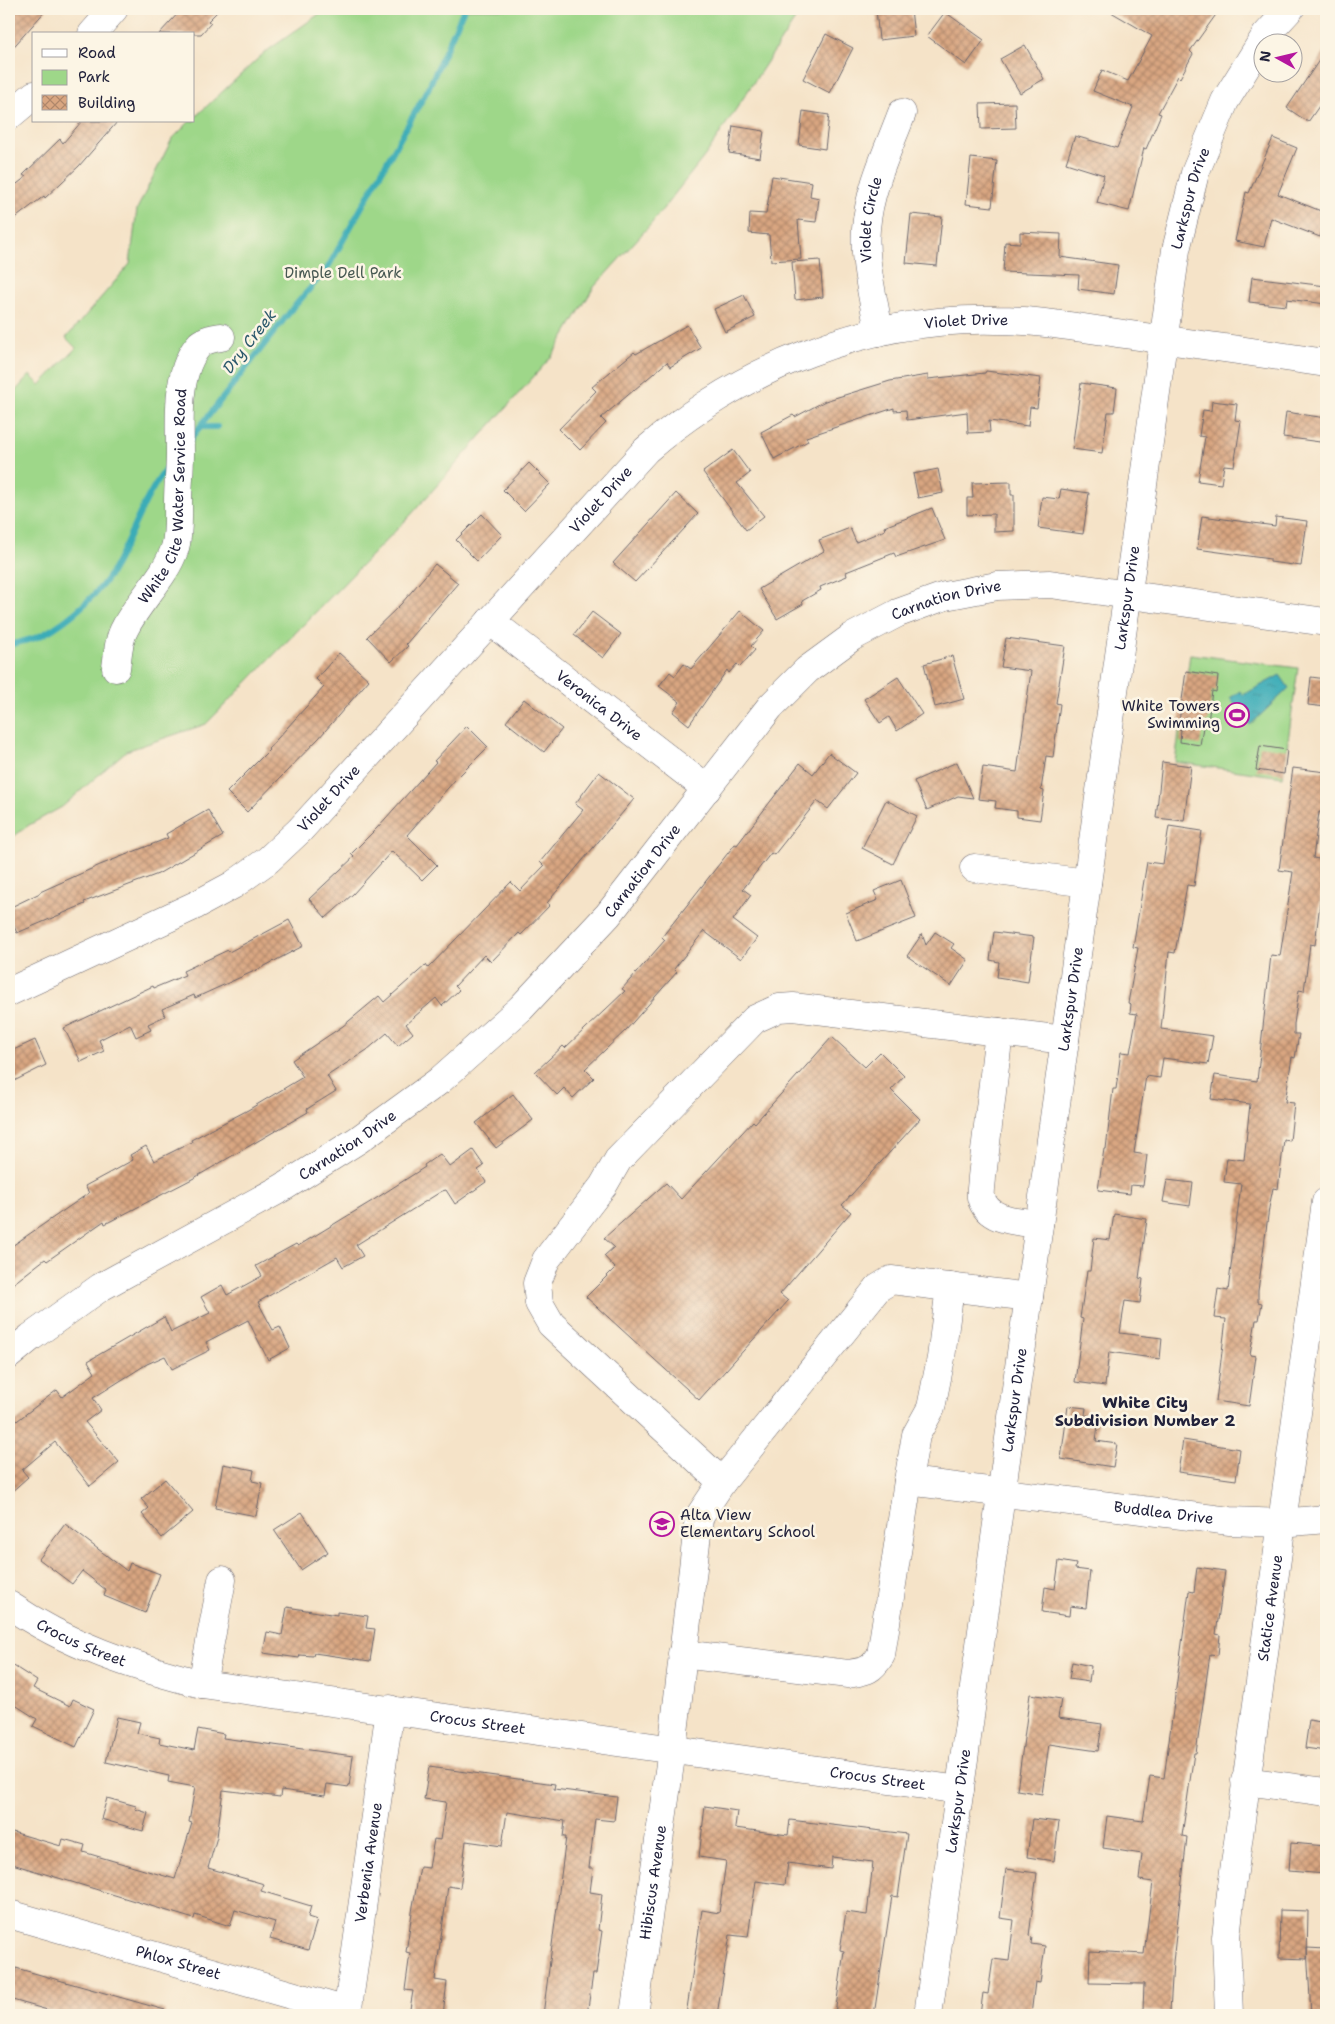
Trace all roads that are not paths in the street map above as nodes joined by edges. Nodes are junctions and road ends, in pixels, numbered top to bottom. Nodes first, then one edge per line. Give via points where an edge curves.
1 (114, 9) edge
2 (1290, 9) edge
3 (94, 32) edge
4 (32, 97) edge
5 (902, 112) dead end
6 (9, 116) edge
7 (879, 332) junction
8 (221, 336) dead end
9 (1163, 340) junction
10 (1326, 363) edge
11 (1127, 594) junction
12 (490, 621) junction
13 (1326, 622) edge
14 (116, 668) dead end
15 (707, 789) junction
16 (974, 868) dead end
17 (1087, 884) junction
18 (9, 992) edge
19 (999, 1032) junction
20 (1065, 1040) junction
21 (1326, 1202) edge
22 (1039, 1224) junction
23 (950, 1287) junction
24 (1029, 1297) junction
25 (9, 1355) edge
26 (908, 1481) junction
27 (722, 1482) junction
28 (1002, 1492) junction
29 (1326, 1519) edge
30 (1281, 1523) junction
31 (222, 1580) dead end
32 (9, 1605) edge
33 (683, 1646) junction
34 (202, 1684) junction
35 (390, 1709) junction
36 (672, 1750) junction
37 (1245, 1781) junction
38 (960, 1790) junction
39 (1326, 1792) edge
40 (9, 1914) edge
41 (347, 2013) edge
42 (634, 2015) edge
43 (928, 2015) edge
44 (1229, 2015) edge

1 - 3 street
2 - 9 street, Larkspur Drive via 1266,35 1225,101 1194,173 1176,250
4 - 6 street
5 - 7 street, Violet Circle via 870,202 865,230
7 - 9 street, Violet Drive via 945,321 996,320 1057,324
7 - 12 street, Violet Drive via 832,344 785,362 742,382 673,426 646,450
8 - 14 street, White Cite Water Service Road via 201,343 187,370 178,424 177,539 166,567 124,628
9 - 10 street, Violet Drive
9 - 11 street, Larkspur Drive
11 - 13 street, Carnation Drive
11 - 15 street, Carnation Drive via 1050,584 997,586 945,596 898,613 852,637 807,670 770,707
11 - 17 street, Larkspur Drive
12 - 15 street, Veronica Drive
12 - 18 street, Violet Drive via 300,830 268,860 196,906
15 - 25 street, Carnation Drive via 608,915 521,1008 439,1081 358,1140 282,1188 101,1287
16 - 17 street
17 - 20 street, Larkspur Drive
19 - 20 street
19 - 22 street via 981,1196 993,1214 1004,1219
19 - 27 street via 793,1007 779,1008 755,1019 618,1160 603,1186 546,1260 537,1283 539,1303 551,1324
20 - 22 street, Larkspur Drive
21 - 30 street, Statice Avenue
22 - 24 street, Larkspur Drive
23 - 24 street, Hibiscus Avenue
23 - 26 street via 931,1408 916,1435
23 - 27 street, Hibiscus Avenue via 891,1280 878,1288
24 - 28 street, Larkspur Drive
26 - 28 street, Buddlea Drive
26 - 33 street via 881,1655 874,1666 848,1674
27 - 33 street, Hibiscus Avenue via 700,1515
28 - 30 street, Buddlea Drive via 1180,1516
28 - 38 street, Larkspur Drive
29 - 30 street, Buddlea Drive
30 - 37 street, Statice Avenue
31 - 34 street
32 - 34 street, Crocus Street via 65,1637 112,1658
33 - 36 street, Hibiscus Avenue
34 - 35 street, Crocus Street
35 - 36 street, Crocus Street
35 - 41 street, Verbenia Avenue
36 - 38 street, Crocus Street
36 - 42 street, Hibiscus Avenue
37 - 39 street
37 - 44 street, Statice Avenue via 1226,1936
38 - 43 street, Larkspur Drive
40 - 41 street, Phlox Street

